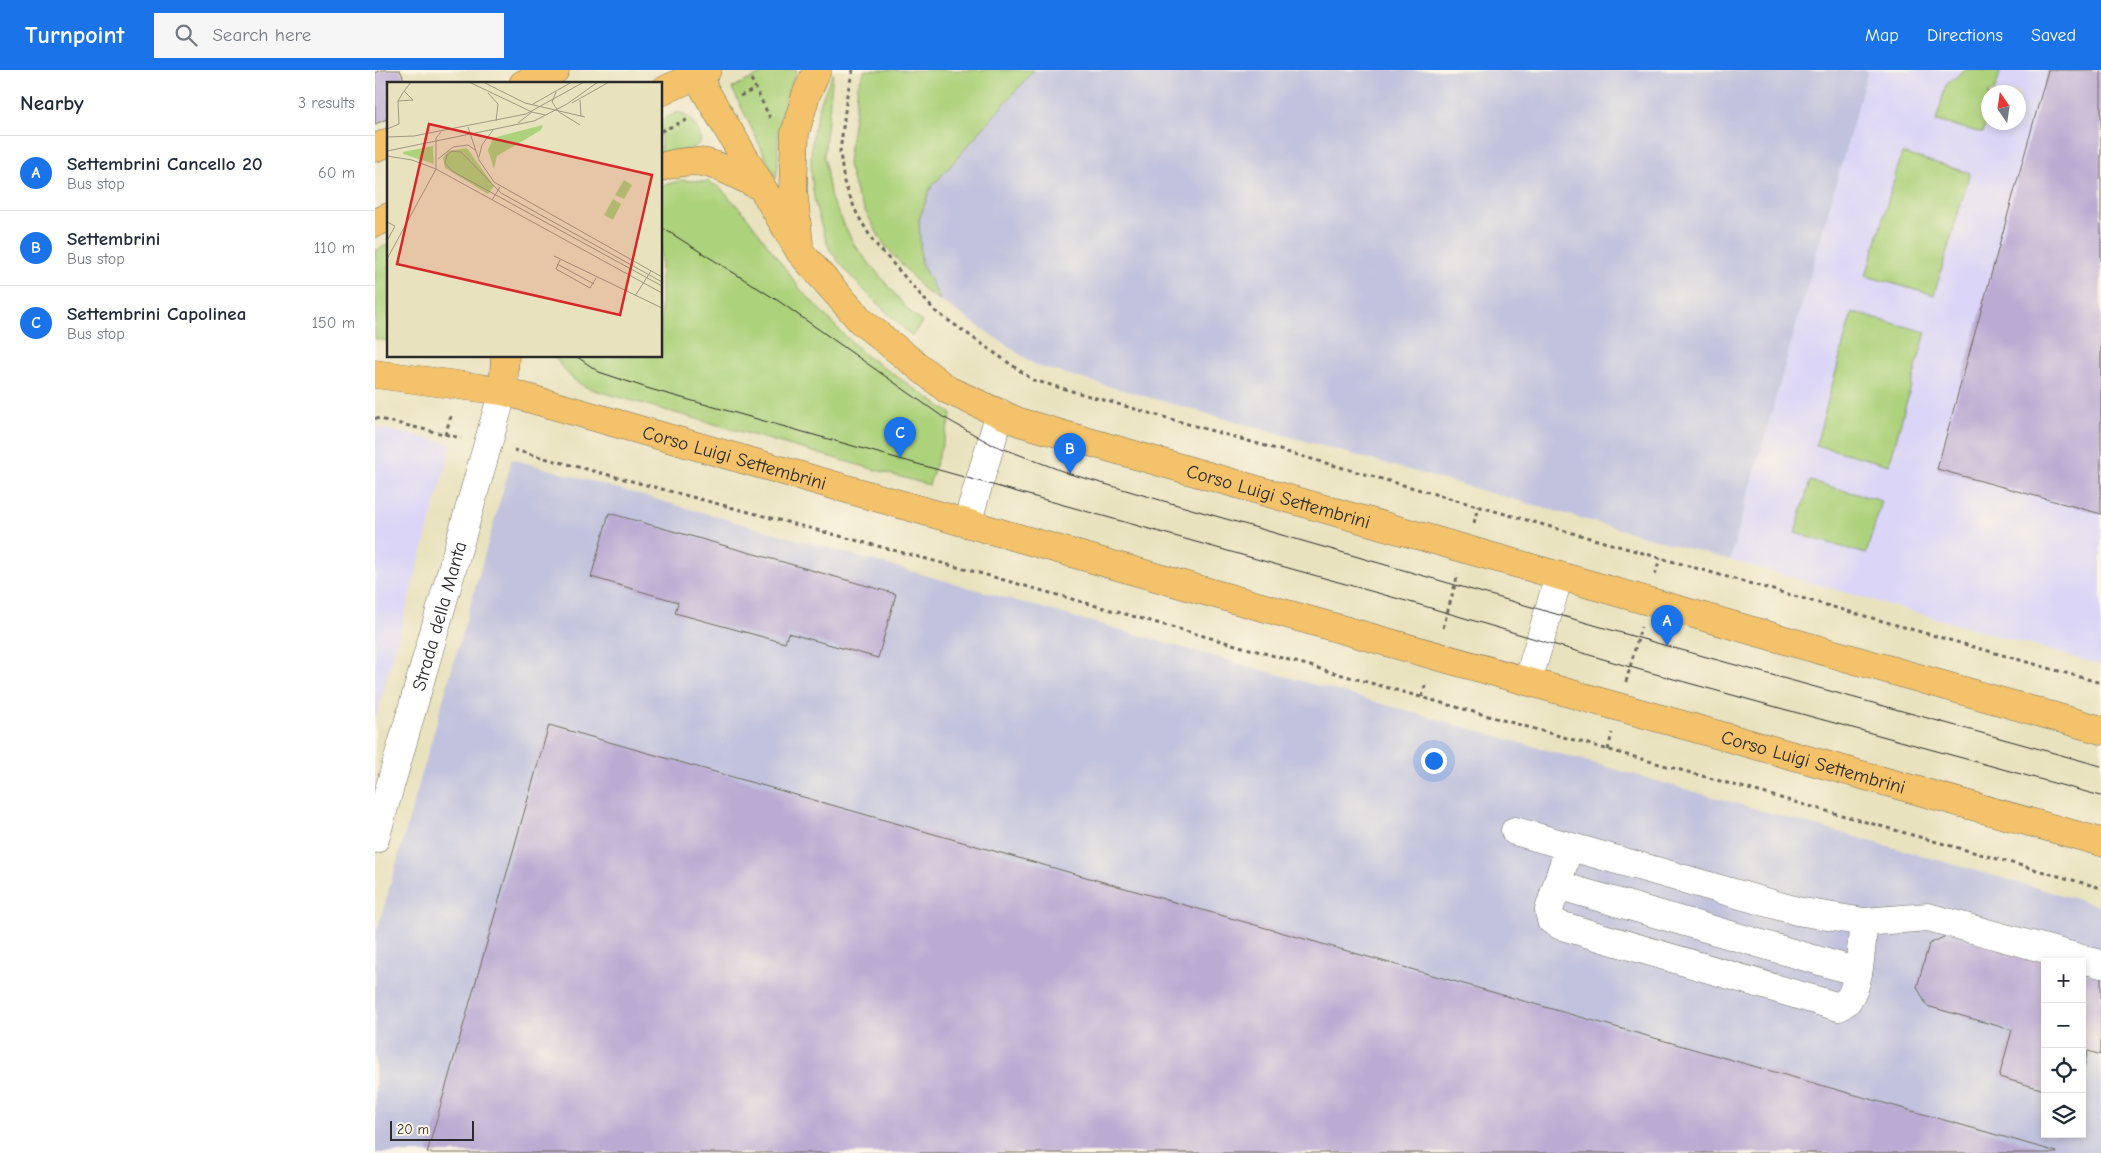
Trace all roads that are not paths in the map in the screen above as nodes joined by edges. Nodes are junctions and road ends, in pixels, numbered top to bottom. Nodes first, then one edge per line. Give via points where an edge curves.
1 (555, 70) edge
2 (817, 70) edge
3 (698, 72) edge
4 (528, 82) edge
5 (663, 91) edge
6 (387, 143) edge
7 (375, 148) edge
8 (663, 167) edge
9 (761, 187) junction
10 (387, 218) edge
11 (375, 223) edge
12 (800, 252) junction
13 (505, 358) edge
14 (375, 374) edge
15 (503, 391) junction
16 (1000, 413) junction
17 (967, 523) junction
18 (1559, 576) junction
19 (1528, 681) junction
20 (2101, 730) edge
21 (1515, 831) dead end
22 (375, 840) edge
23 (2101, 842) edge
24 (1569, 846) junction
25 (1557, 885) junction
26 (1863, 922) junction
27 (2101, 964) edge
28 (1857, 972) junction

1 - 4 main road
2 - 12 main road via 795,133 793,189
3 - 5 main road
3 - 9 main road, Corso Luigi Settembrini
6 - 7 main road
8 - 9 main road via 692,160 712,163
9 - 12 main road, Corso Luigi Settembrini
10 - 11 main road
12 - 16 main road, Corso Luigi Settembrini via 861,321 948,390
13 - 15 main road
14 - 15 main road, Corso Luigi Settembrini
15 - 17 main road, Corso Luigi Settembrini
15 - 22 street, Strada della Manta
16 - 17 street
16 - 18 main road, Corso Luigi Settembrini via 1019,422
17 - 19 main road, Corso Luigi Settembrini
18 - 19 street
18 - 20 main road, Corso Luigi Settembrini
19 - 23 main road, Corso Luigi Settembrini
21 - 24 street
24 - 25 street
24 - 26 street via 1797,911
25 - 28 street
25 - 28 street via 1549,910 1551,920 1559,925 1839,1007 1848,1000
26 - 27 street via 1928,917
26 - 28 street

